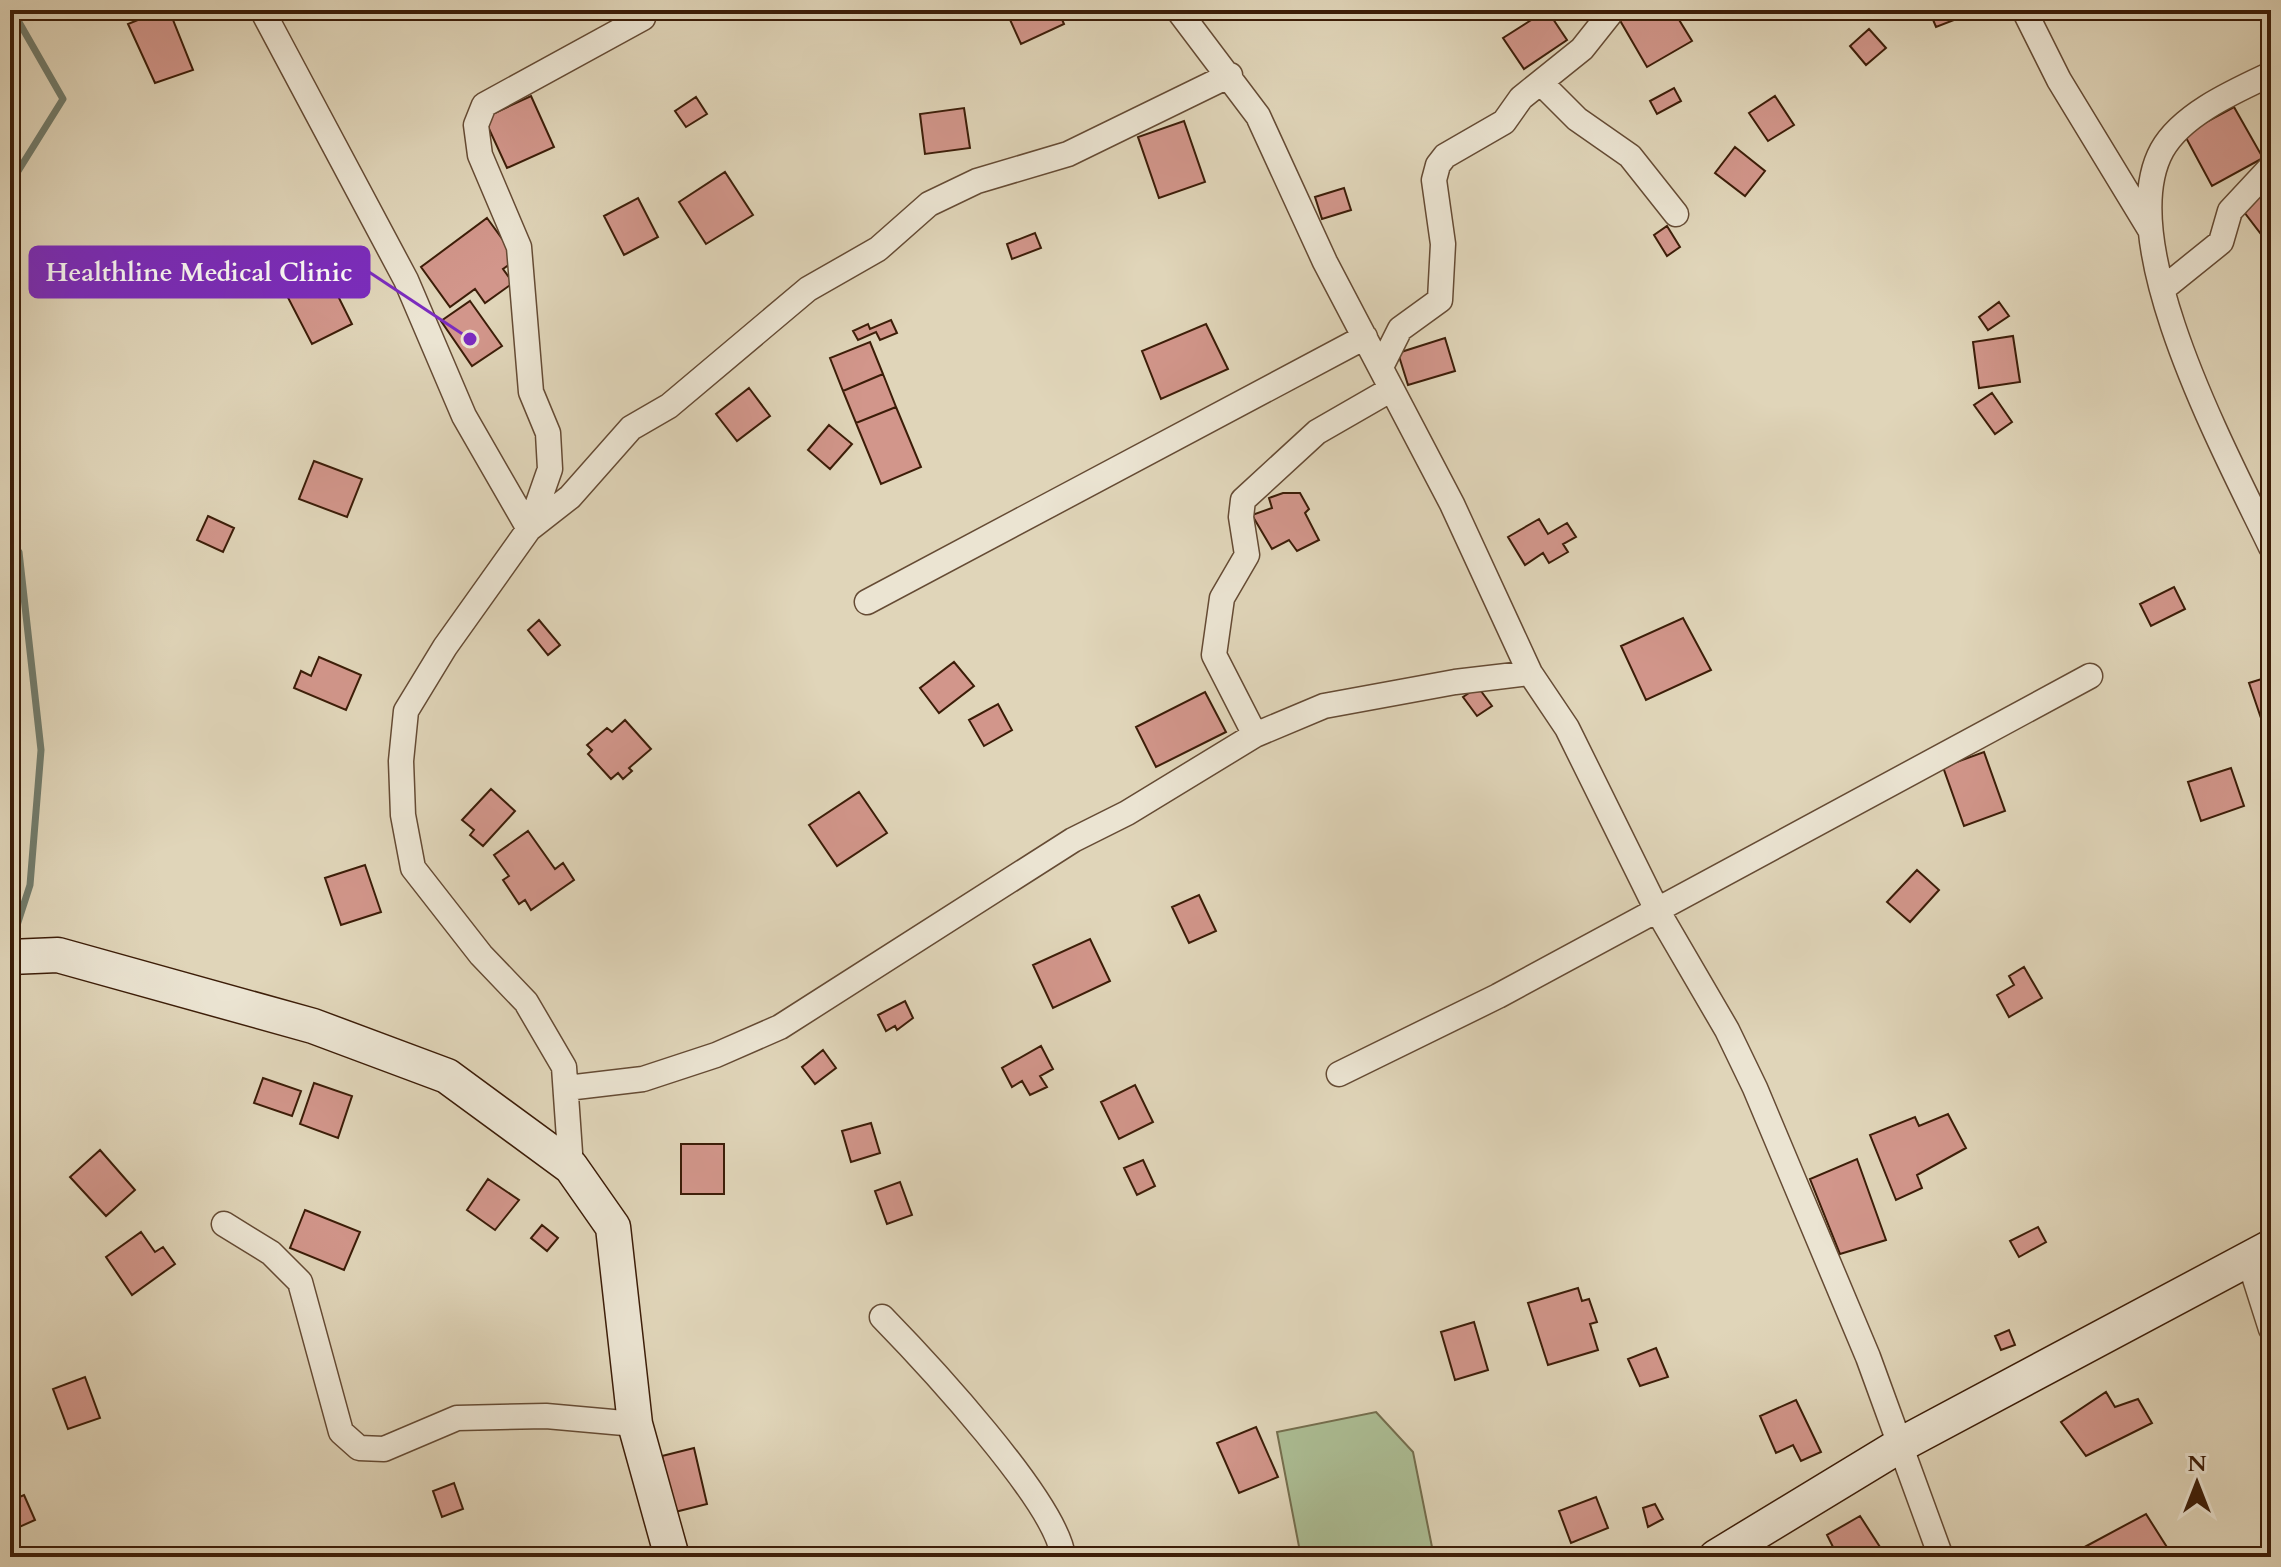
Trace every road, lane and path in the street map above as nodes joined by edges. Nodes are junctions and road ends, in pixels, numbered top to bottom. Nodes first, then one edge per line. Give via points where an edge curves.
1 (262, 10) edge
2 (1178, 10) edge
3 (1613, 10) edge
4 (2024, 10) edge
5 (643, 18) dead end
6 (2271, 74) edge
7 (1230, 75) junction
8 (1542, 84) junction
9 (2271, 167) edge
10 (2262, 185) edge
11 (1676, 214) dead end
12 (2150, 230) junction
13 (2164, 288) junction
14 (1365, 337) junction
15 (1381, 367) junction
16 (1390, 390) junction
17 (529, 529) junction
18 (2271, 547) edge
19 (867, 602) dead end
20 (1530, 673) junction
21 (2090, 676) dead end
22 (1255, 735) junction
23 (1657, 910) junction
24 (10, 957) edge
25 (1339, 1074) dead end
26 (567, 1088) junction
27 (571, 1167) junction
28 (224, 1224) dead end
29 (2260, 1253) edge
30 (882, 1317) dead end
31 (2271, 1329) edge
32 (635, 1424) junction
33 (1902, 1444) junction
34 (672, 1557) edge
35 (1063, 1557) edge
36 (1716, 1557) edge
37 (1941, 1557) edge

1 - 17 street via 406,280 464,416
2 - 7 street
3 - 8 street via 1582,49
4 - 12 street via 2059,80
5 - 17 street via 484,105 476,125 480,155 519,247 531,392 548,433 550,469
6 - 12 street via 2201,110 2162,148 2150,181
7 - 14 street via 1258,116
7 - 17 street via 1068,154 977,181 929,204 878,249 808,289 669,406 631,428 580,488
8 - 11 street via 1577,119 1630,156
8 - 15 street via 1521,98 1504,122 1438,165 1434,180 1444,281 1440,300 1400,329
9 - 10 street
10 - 13 street via 2230,211 2221,242
12 - 13 street
13 - 18 street via 2181,356
14 - 15 street
14 - 19 street
15 - 16 street
16 - 20 street via 1452,504
16 - 22 street via 1317,432 1243,500 1247,555 1222,598 1214,655
17 - 26 street via 406,711 403,815 413,868 481,955 526,1002 564,1067
20 - 22 street via 1324,706
20 - 23 street via 1567,728
21 - 23 street
22 - 26 street via 1073,840 780,1027 643,1079
23 - 25 street
23 - 33 street via 1755,1088
24 - 27 main road via 58,955 313,1026 447,1076
26 - 27 street
27 - 32 main road via 613,1227
28 - 32 street via 271,1253 300,1282 341,1432 359,1448 384,1449 457,1418 546,1416
29 - 31 street
29 - 33 main road
30 - 35 street via 944,1382 1032,1492
32 - 34 main road
33 - 36 main road
33 - 37 street

